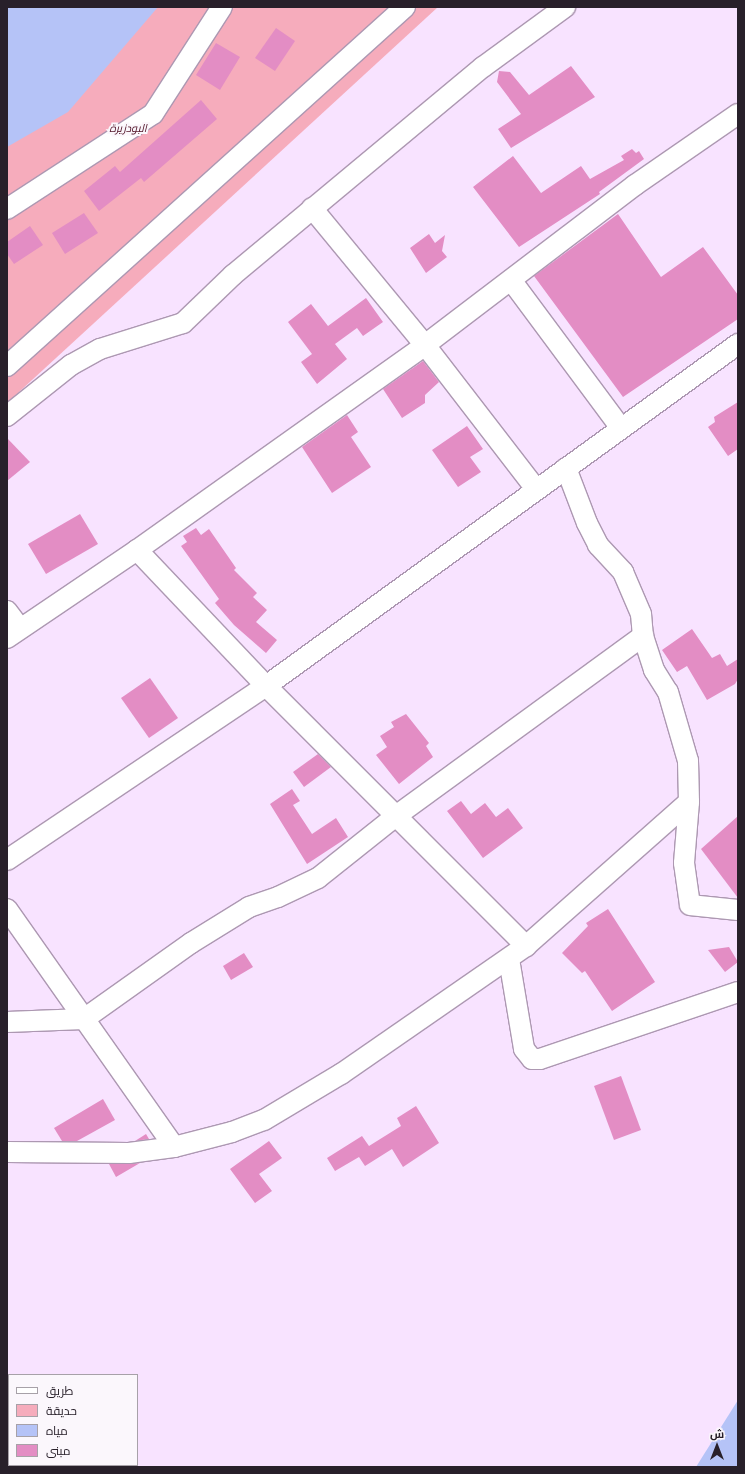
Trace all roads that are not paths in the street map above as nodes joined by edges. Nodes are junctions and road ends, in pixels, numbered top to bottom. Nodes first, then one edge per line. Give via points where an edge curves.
1 (222, 7) edge
2 (405, 7) edge
3 (565, 7) edge
4 (738, 114) edge
5 (312, 208) junction
6 (7, 209) edge
7 (511, 280) junction
8 (738, 344) edge
9 (425, 345) junction
10 (7, 366) edge
11 (7, 416) edge
12 (621, 428) junction
13 (566, 468) junction
14 (536, 489) junction
15 (137, 550) junction
16 (7, 611) edge
17 (13, 633) edge
18 (643, 636) junction
19 (266, 686) junction
20 (689, 802) junction
21 (396, 816) junction
22 (7, 860) edge
23 (7, 909) edge
24 (738, 910) edge
25 (526, 946) junction
26 (509, 959) junction
27 (738, 992) edge
28 (84, 1019) junction
29 (7, 1022) edge
30 (174, 1147) junction
31 (7, 1152) edge

1 - 6 street via 154,114
2 - 10 street
3 - 5 street via 483,67
4 - 7 street via 635,185
5 - 9 street
5 - 11 street via 233,275 183,323 100,349 72,365
7 - 9 street
7 - 12 street
8 - 12 street
9 - 14 street
9 - 15 street
12 - 13 street
13 - 14 street
13 - 18 street via 587,524 598,545 623,572 641,614
14 - 19 street
15 - 17 street
15 - 19 street
16 - 17 street
18 - 20 street via 654,670 668,692 688,761
18 - 21 street
19 - 21 street
19 - 22 street
20 - 24 street via 684,862 690,905
20 - 25 street
21 - 25 street
21 - 28 street via 318,878 278,897 249,907 191,943
23 - 28 street
25 - 26 street
26 - 27 street via 524,1049 532,1058 540,1059
26 - 30 street via 341,1074 264,1120 232,1132
28 - 29 street
28 - 30 street
30 - 31 street via 129,1152

